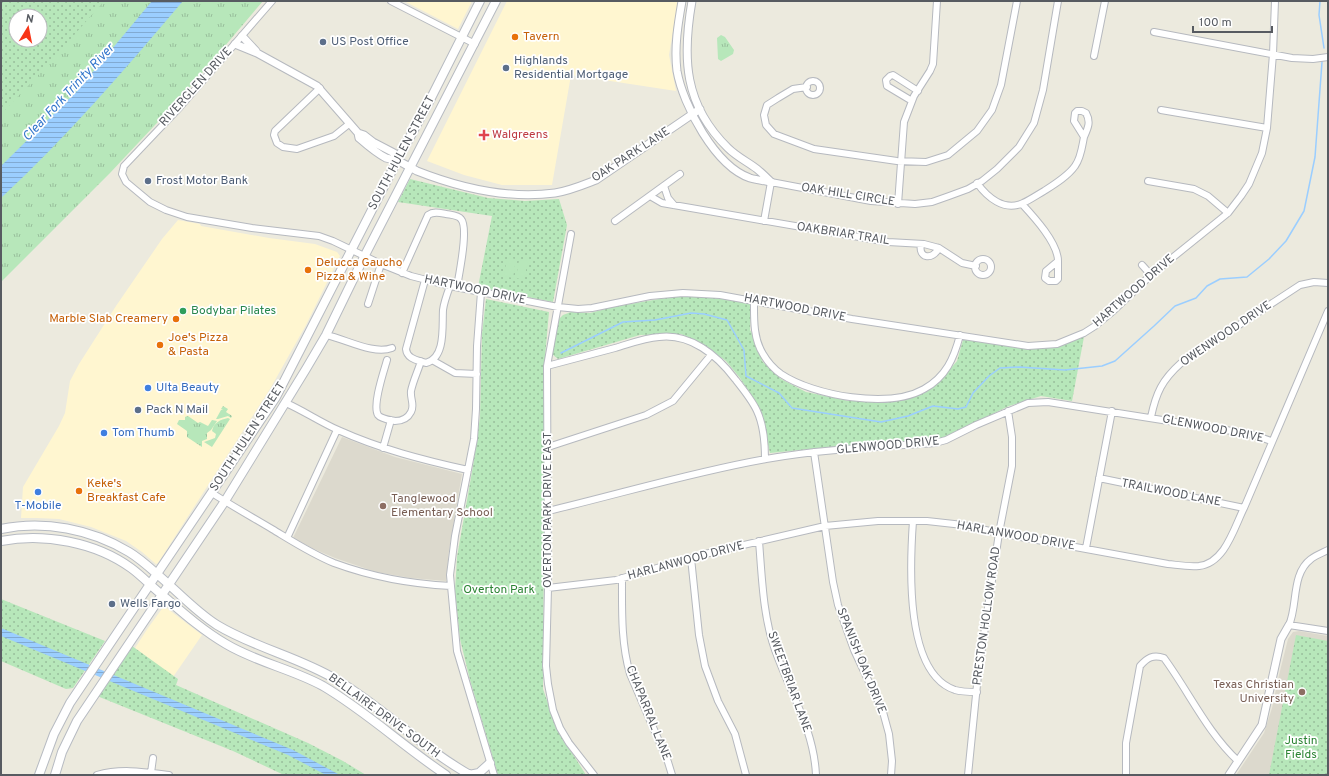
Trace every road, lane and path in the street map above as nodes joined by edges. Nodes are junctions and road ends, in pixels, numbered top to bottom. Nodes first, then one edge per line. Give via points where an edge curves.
1 (272, 1) edge
2 (391, 1) edge
3 (480, 1) edge
4 (496, 1) edge
5 (682, 1) edge
6 (692, 1) edge
7 (937, 1) edge
8 (1017, 1) edge
9 (1058, 1) edge
10 (1105, 1) edge
11 (1275, 1) edge
12 (1154, 32) dead end
13 (242, 36) junction
14 (462, 38) junction
15 (235, 44) junction
16 (475, 44) junction
17 (257, 53) junction
18 (1272, 54) junction
19 (1094, 56) dead end
20 (1328, 57) edge
21 (807, 86) dead end
22 (320, 88) junction
23 (918, 91) junction
24 (912, 101) junction
25 (700, 110) junction
26 (1161, 110) dead end
27 (692, 115) junction
28 (349, 124) junction
29 (1267, 128) junction
30 (1084, 137) dead end
31 (397, 161) junction
32 (901, 161) junction
33 (410, 168) junction
34 (122, 174) joint
35 (680, 174) dead end
36 (1148, 181) dead end
37 (771, 182) junction
38 (977, 183) junction
39 (664, 186) junction
40 (650, 196) junction
41 (898, 204) junction
42 (1022, 204) junction
43 (674, 205) junction
44 (1228, 213) junction
45 (614, 221) dead end
46 (764, 221) junction
47 (571, 234) dead end
48 (921, 244) junction
49 (939, 248) junction
50 (352, 249) junction
51 (365, 256) junction
52 (1058, 261) dead end
53 (381, 264) junction
54 (1142, 265) dead end
55 (976, 266) dead end
56 (402, 273) junction
57 (1151, 275) junction
58 (425, 280) junction
59 (1328, 283) edge
60 (450, 286) junction
61 (457, 287) junction
62 (481, 292) junction
63 (754, 300) junction
64 (368, 304) dead end
65 (558, 307) junction
66 (1328, 311) edge
67 (326, 334) junction
68 (960, 335) junction
69 (392, 348) dead end
70 (711, 355) junction
71 (434, 358) junction
72 (387, 360) dead end
73 (421, 361) junction
74 (547, 366) junction
75 (477, 374) junction
76 (286, 378) junction
77 (276, 397) junction
78 (286, 403) junction
79 (1008, 411) junction
80 (1112, 411) junction
81 (1151, 417) junction
82 (276, 418) junction
83 (391, 420) junction
84 (337, 430) junction
85 (1272, 441) junction
86 (548, 447) junction
87 (383, 448) junction
88 (814, 452) junction
89 (766, 459) junction
90 (468, 470) junction
91 (1099, 478) junction
92 (212, 493) junction
93 (225, 502) junction
94 (1244, 508) junction
95 (548, 511) junction
96 (913, 521) junction
97 (16, 526) junction
98 (825, 526) junction
99 (2, 528) edge
100 (81, 531) junction
101 (999, 533) junction
102 (286, 538) junction
103 (11, 539) junction
104 (35, 539) junction
105 (1, 541) edge
106 (759, 542) junction
107 (1086, 548) junction
108 (1328, 550) edge
109 (691, 558) junction
110 (158, 574) junction
111 (622, 578) junction
112 (169, 584) junction
113 (150, 585) junction
114 (451, 586) junction
115 (548, 588) junction
116 (162, 595) junction
117 (1289, 625) junction
118 (1328, 630) edge
119 (236, 636) junction
120 (230, 646) junction
121 (314, 668) junction
122 (309, 679) junction
123 (977, 692) junction
124 (416, 739) junction
125 (408, 748) junction
126 (153, 758) dead end
127 (1238, 762) junction
128 (490, 763) junction
129 (152, 773) junction
130 (39, 775) edge
131 (55, 775) edge
132 (97, 775) edge
133 (169, 775) edge
134 (446, 775) edge
135 (469, 775) edge
136 (494, 775) edge
137 (594, 775) edge
138 (672, 775) edge
139 (746, 775) edge
140 (816, 775) edge
141 (891, 775) edge
142 (968, 775) edge
143 (1126, 775) edge
144 (1229, 775) edge

1 - 13 street, RIVERGLEN DRIVE
2 - 14 street
3 - 14 main road, SOUTH HULEN STREET
4 - 16 main road, SOUTH HULEN STREET
5 - 27 street, OAK HILL CIRCLE via 677,32 677,70 680,86
6 - 25 street via 687,33 687,61 692,88
7 - 23 street via 933,64
8 - 32 street via 1001,85 992,110 977,131 948,156 926,162
9 - 38 street, OAK HILL CIRCLE via 1043,90 1034,123 1019,147 997,169
10 - 19 street
11 - 18 street, HARTWOOD DRIVE
12 - 18 street
13 - 15 street, RIVERGLEN DRIVE
13 - 17 street, OAK PARK LANE
14 - 16 street
14 - 31 main road, SOUTH HULEN STREET
15 - 17 street, OAK PARK LANE
15 - 34 street, RIVERGLEN DRIVE via 124,166
16 - 33 main road, SOUTH HULEN STREET
17 - 22 street, OAK PARK LANE
18 - 20 street via 1312,59
18 - 29 street, HARTWOOD DRIVE
21 - 32 street via 793,89 767,106 764,115 766,125 774,134 814,149
22 - 28 street, OAK PARK LANE
22 - 28 street via 275,131 277,143 297,149 334,136
23 - 24 street
23 - 24 street via 893,75 886,80 887,86
24 - 32 street via 904,122
25 - 27 street, OAK PARK LANE
25 - 37 street via 712,131 729,149
26 - 29 street
27 - 33 street, OAK PARK LANE via 596,180 557,193 528,195 485,190
27 - 37 street, OAK HILL CIRCLE via 706,138 734,169 750,178
28 - 31 street, OAK PARK LANE via 358,133 394,153
29 - 44 street, HARTWOOD DRIVE via 1255,172
30 - 42 street via 1075,167 1052,186
31 - 33 street, OAK PARK LANE
31 - 50 main road, SOUTH HULEN STREET
32 - 41 street
33 - 51 main road, SOUTH HULEN STREET
34 - 50 street, HARTWOOD DRIVE via 126,182 138,193 156,205 188,217 319,236
35 - 39 street
36 - 44 street via 1194,189 1208,196
37 - 41 street, OAK HILL CIRCLE
37 - 46 street
38 - 41 street, OAK HILL CIRCLE via 968,189 932,202
38 - 42 street via 996,202
39 - 40 street
39 - 43 street via 668,198
40 - 43 street, OAKBRIAR TRAIL via 662,203
40 - 45 street
42 - 52 street via 1047,235 1056,251
43 - 46 street, OAKBRIAR TRAIL
44 - 57 street, HARTWOOD DRIVE
46 - 48 street, OAKBRIAR TRAIL via 888,242
47 - 65 street, OVERTON PARK DRIVE EAST
48 - 49 street, OAKBRIAR TRAIL
48 - 49 street via 921,252 928,257 933,256
49 - 55 street, OAKBRIAR TRAIL via 962,263
50 - 51 street, HARTWOOD DRIVE
50 - 76 main road, SOUTH HULEN STREET
51 - 53 street, HARTWOOD DRIVE
51 - 67 main road, SOUTH HULEN STREET
53 - 56 street, HARTWOOD DRIVE
53 - 64 street
54 - 57 street
56 - 58 street, HARTWOOD DRIVE
56 - 61 street via 428,215 434,212 458,217 462,219 465,235
57 - 68 street, HARTWOOD DRIVE via 1095,326 1057,344 1028,346
58 - 60 street, HARTWOOD DRIVE
58 - 73 street via 407,345 408,356
59 - 81 street, OWENWOOD DRIVE via 1300,285 1181,363 1168,374 1159,388
60 - 61 street, HARTWOOD DRIVE
60 - 71 street via 444,308 442,341
61 - 62 street, HARTWOOD DRIVE
62 - 65 street, HARTWOOD DRIVE
62 - 75 street
63 - 65 street, HARTWOOD DRIVE via 683,293 650,296 592,308
63 - 68 street, HARTWOOD DRIVE via 852,319
63 - 68 street via 758,344 774,368 789,379 842,395 897,398 925,388 940,377 951,362
65 - 74 street, OVERTON PARK DRIVE EAST
66 - 85 street, HARLANWOOD DRIVE
67 - 69 street via 374,350 385,351
67 - 78 main road, SOUTH HULEN STREET
70 - 74 street via 697,344 686,340 658,337
70 - 86 street via 673,400 660,408 646,415
70 - 89 street via 731,374 758,412
71 - 73 street via 426,363
71 - 75 street via 455,373
72 - 83 street via 376,404 379,416
73 - 83 street via 411,392 411,412 400,421
74 - 86 street, OVERTON PARK DRIVE EAST
75 - 90 street via 474,439
76 - 77 main road, SOUTH HULEN STREET
76 - 78 main road via 283,397
77 - 82 main road via 280,403
77 - 92 main road, SOUTH HULEN STREET
78 - 82 main road, SOUTH HULEN STREET
78 - 84 street
79 - 80 street, GLENWOOD DRIVE via 1028,403 1048,402
79 - 88 street, GLENWOOD DRIVE via 935,443
79 - 101 street, PRESTON HOLLOW ROAD via 1012,437 1012,466
80 - 81 street, GLENWOOD DRIVE
80 - 91 street
81 - 85 street, GLENWOOD DRIVE via 1251,434
82 - 93 main road, SOUTH HULEN STREET
83 - 87 street
84 - 87 street
84 - 102 street
85 - 94 street, HARLANWOOD DRIVE
86 - 95 street, OVERTON PARK DRIVE EAST
87 - 90 street
88 - 89 street, GLENWOOD DRIVE
88 - 98 street, SPANISH OAK DRIVE
89 - 95 street, GLENWOOD DRIVE
90 - 114 street via 455,536
91 - 94 street, TRAILWOOD LANE
91 - 107 street
92 - 93 street
92 - 110 main road, SOUTH HULEN STREET
93 - 102 street
93 - 112 main road, SOUTH HULEN STREET
94 - 107 street, HARLANWOOD DRIVE via 1221,554 1212,562 1200,566 1168,564
95 - 115 street, OVERTON PARK DRIVE EAST
96 - 98 street, HARLANWOOD DRIVE
96 - 101 street, HARLANWOOD DRIVE via 963,525
96 - 123 street via 910,578 915,624 923,655 929,668 946,685 956,690
97 - 99 main road, BELLAIRE DRIVE SOUTH
97 - 100 main road, BELLAIRE DRIVE SOUTH via 54,526
97 - 103 main road
98 - 106 street, HARLANWOOD DRIVE
98 - 141 street, SPANISH OAK DRIVE via 838,605 854,650 883,712 889,734
99 - 103 main road
100 - 104 main road via 79,537 74,539 48,536
100 - 110 main road, BELLAIRE DRIVE SOUTH via 119,546
101 - 107 street, HARLANWOOD DRIVE
101 - 123 street, PRESTON HOLLOW ROAD
102 - 114 street via 333,562 365,573 404,582
103 - 104 main road, BELLAIRE DRIVE SOUTH
103 - 105 main road, BELLAIRE DRIVE SOUTH
104 - 113 main road, BELLAIRE DRIVE SOUTH via 69,542 106,554 131,568
106 - 109 street, HARLANWOOD DRIVE
106 - 140 street, SWEETBRIAR LANE via 764,600 770,632 803,716 813,752
108 - 117 street via 1310,560 1301,573
109 - 111 street, HARLANWOOD DRIVE
109 - 139 street via 705,666 718,701 735,734
110 - 112 main road, BELLAIRE DRIVE SOUTH
110 - 113 main road, SOUTH HULEN STREET
111 - 115 street, HARLANWOOD DRIVE
111 - 138 street, CHAPARRAL LANE via 622,629 627,664
112 - 116 main road, SOUTH HULEN STREET
112 - 119 main road, BELLAIRE DRIVE SOUTH via 215,623
113 - 116 main road, BELLAIRE DRIVE SOUTH
113 - 130 main road, SOUTH HULEN STREET via 58,726
114 - 128 street via 457,651
115 - 137 street, OVERTON PARK DRIVE EAST via 546,666 553,710 569,743
116 - 120 main road, BELLAIRE DRIVE SOUTH via 199,626
116 - 131 main road, SOUTH HULEN STREET via 73,730 62,752
117 - 118 street
117 - 127 street via 1281,639 1262,725
119 - 120 main road
119 - 121 main road, BELLAIRE DRIVE SOUTH
120 - 122 main road, BELLAIRE DRIVE SOUTH
121 - 122 main road
121 - 124 main road, BELLAIRE DRIVE SOUTH via 347,686
122 - 125 main road, BELLAIRE DRIVE SOUTH via 344,700
123 - 142 street, PRESTON HOLLOW ROAD
124 - 125 main road
124 - 135 main road, BELLAIRE DRIVE SOUTH
125 - 134 main road, BELLAIRE DRIVE SOUTH
126 - 129 street
127 - 143 street via 1214,735 1164,658 1154,656 1140,666 1126,743
127 - 144 street
128 - 135 main road via 479,773
128 - 136 street
129 - 132 street via 118,771
129 - 133 street

